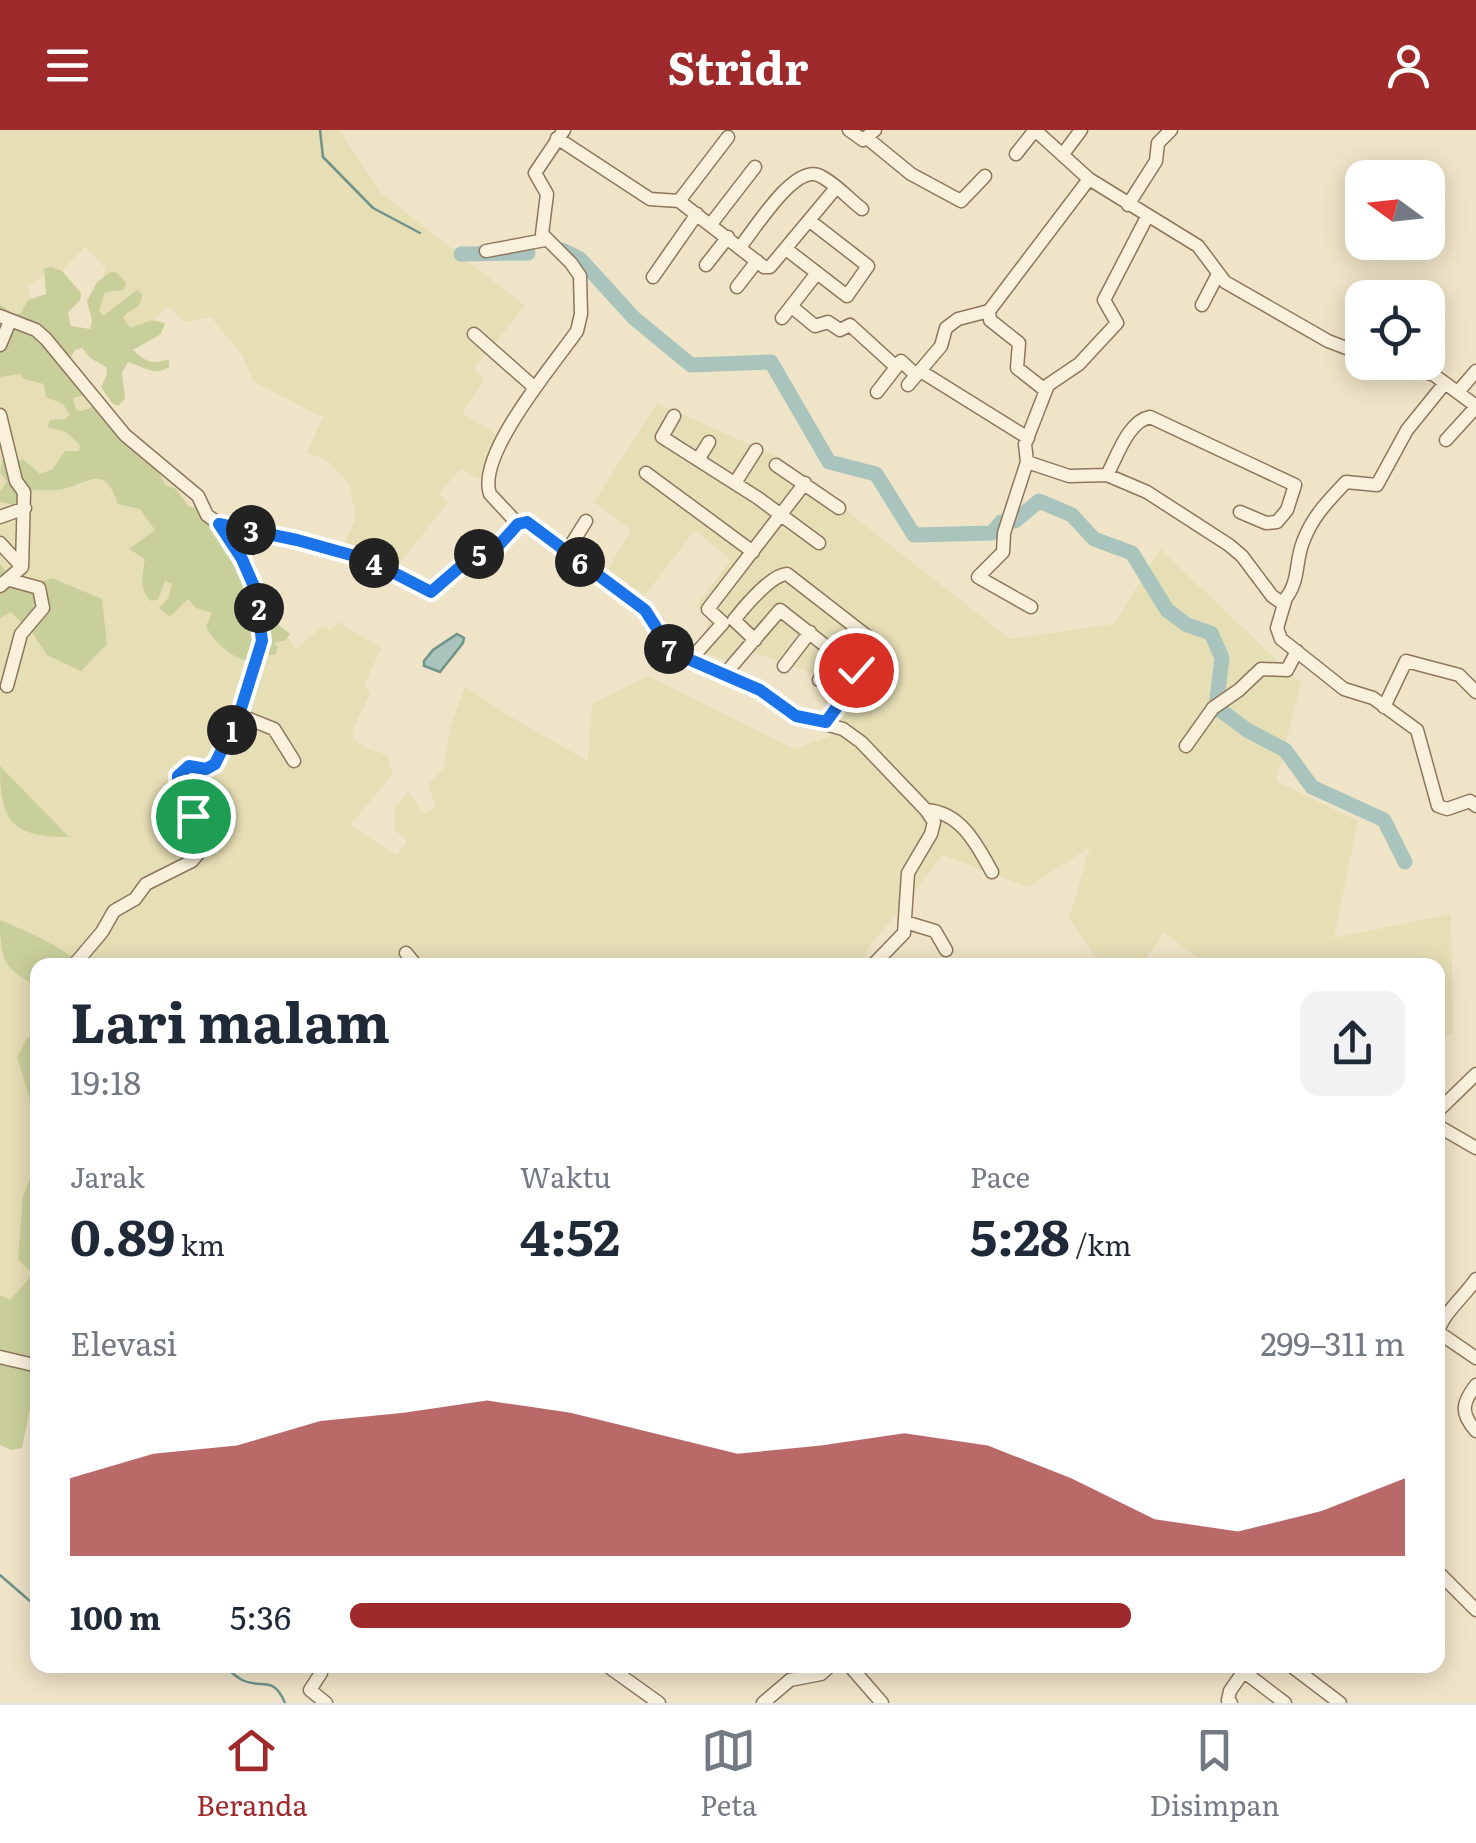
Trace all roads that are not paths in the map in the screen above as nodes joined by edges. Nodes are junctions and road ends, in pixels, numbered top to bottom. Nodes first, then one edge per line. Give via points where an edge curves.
1 (849, 130) edge
2 (1035, 130) edge
3 (1081, 130) edge
4 (1171, 130) edge
5 (560, 134) edge
6 (871, 134) edge
7 (728, 138) dead end
8 (1016, 154) dead end
9 (1062, 154) junction
10 (755, 167) dead end
11 (985, 176) dead end
12 (1089, 178) junction
13 (835, 189) junction
14 (679, 200) junction
15 (1128, 205) junction
16 (862, 209) dead end
17 (697, 214) junction
18 (1147, 217) junction
19 (810, 221) junction
20 (710, 224) junction
21 (728, 238) junction
22 (545, 240) junction
23 (740, 247) junction
24 (786, 249) junction
25 (486, 251) dead end
26 (758, 262) junction
27 (706, 265) dead end
28 (817, 272) junction
29 (652, 276) dead end
30 (1217, 276) junction
31 (737, 287) dead end
32 (1202, 306) dead end
33 (990, 311) junction
34 (1310, 312) dead end
35 (5, 319) edge
36 (1298, 324) junction
37 (474, 334) dead end
38 (0, 345) edge
39 (1345, 348) edge
40 (895, 366) junction
41 (1476, 371) edge
42 (915, 377) junction
43 (1440, 380) edge
44 (1445, 383) junction
45 (535, 388) junction
46 (1045, 390) junction
47 (877, 392) dead end
48 (1458, 392) junction
49 (1476, 406) edge
50 (0, 416) edge
51 (674, 416) dead end
52 (1028, 438) junction
53 (1446, 440) dead end
54 (709, 442) dead end
55 (3, 443) edge
56 (756, 450) dead end
57 (698, 460) junction
58 (1027, 462) junction
59 (776, 464) dead end
60 (646, 474) dead end
61 (1108, 475) junction
62 (805, 483) junction
63 (735, 484) junction
64 (25, 508) junction
65 (839, 508) dead end
66 (1286, 510) junction
67 (1240, 512) dead end
68 (782, 516) junction
69 (0, 517) edge
70 (586, 522) dead end
71 (219, 524) junction
72 (518, 524) junction
73 (1312, 524) junction
74 (0, 542) edge
75 (819, 543) dead end
76 (753, 552) junction
77 (566, 553) junction
78 (22, 567) junction
79 (5, 583) edge
80 (762, 592) junction
81 (1285, 601) junction
82 (1031, 607) dead end
83 (780, 610) junction
84 (810, 632) junction
85 (755, 640) junction
86 (1297, 652) junction
87 (838, 655) junction
88 (690, 660) junction
89 (784, 666) dead end
90 (854, 668) junction
91 (724, 675) junction
92 (818, 680) dead end
93 (6, 686) dead end
94 (1476, 692) edge
95 (1384, 706) junction
96 (239, 715) junction
97 (826, 722) junction
98 (1186, 746) dead end
99 (294, 760) dead end
100 (1476, 806) edge
101 (926, 810) junction
102 (992, 872) dead end
103 (906, 922) junction
104 (946, 950) dead end
105 (406, 953) dead end
106 (80, 958) edge
107 (410, 958) edge
108 (879, 958) edge
109 (1476, 1074) edge
110 (1445, 1104) edge
111 (1445, 1131) edge
112 (1476, 1148) edge
113 (1476, 1279) edge
114 (1445, 1315) edge
115 (1445, 1334) edge
116 (0, 1357) edge
117 (1476, 1358) edge
118 (30, 1364) edge
119 (1476, 1385) edge
120 (1476, 1431) edge
121 (1445, 1579) edge
122 (1476, 1610) edge
123 (321, 1673) edge
124 (617, 1673) edge
125 (822, 1673) edge
126 (856, 1673) edge
127 (1242, 1673) edge
128 (1251, 1673) edge
129 (1301, 1673) edge
130 (326, 1703) edge
131 (660, 1703) edge
132 (763, 1703) edge
133 (882, 1703) edge
134 (1231, 1703) edge
135 (1285, 1703) edge
136 (1340, 1703) edge

1 - 6 street via 863,140
2 - 8 street
2 - 9 street
3 - 9 street
4 - 15 street
5 - 14 street via 650,199
5 - 22 street via 536,173 547,194
6 - 11 street via 911,174 961,201
7 - 14 street
9 - 12 street
10 - 20 street
12 - 15 street
12 - 33 street
13 - 16 street
13 - 19 street
13 - 23 street via 815,174 797,178
14 - 17 street
15 - 18 street
17 - 20 street
17 - 29 street
18 - 30 street via 1198,246
18 - 46 street via 1104,300 1117,322
19 - 24 street
19 - 28 street via 868,266 847,296
20 - 21 street
21 - 23 street
21 - 27 street
22 - 25 street
22 - 45 street via 576,268 581,314 577,331
23 - 26 street
24 - 26 street via 770,267
24 - 28 street
26 - 31 street
28 - 40 street via 787,313 815,326 850,325
30 - 32 street
30 - 36 street
33 - 42 street via 946,328 941,346
33 - 46 street via 990,320 1019,343 1017,368
34 - 36 street
35 - 38 street
35 - 71 street via 46,338 125,435 190,486
36 - 39 street
37 - 45 street
40 - 42 street via 902,361
40 - 47 street
41 - 48 street
42 - 52 street
43 - 44 street
44 - 48 street
44 - 73 street via 1407,430 1377,485 1346,482
45 - 72 street via 507,432 487,484
46 - 52 street
48 - 49 street
49 - 53 street
50 - 55 street
51 - 57 street via 662,436
52 - 58 street
54 - 57 street
55 - 64 street
56 - 63 street
57 - 63 street
58 - 61 street via 1069,476
58 - 82 street via 1003,552 978,578
59 - 62 street
60 - 76 street
61 - 66 street via 1134,426 1150,417 1292,482
61 - 81 street via 1229,545 1272,596
62 - 65 street
62 - 68 street
63 - 68 street
64 - 69 street
64 - 78 street
66 - 67 street via 1273,524
66 - 73 street
68 - 75 street
68 - 76 street
70 - 77 street
71 - 72 street via 369,560 431,592
71 - 96 street via 242,559 260,613 262,641
72 - 77 street via 527,522
73 - 81 street
74 - 78 street
76 - 88 street via 708,610 723,623
77 - 88 street via 645,610 666,646
78 - 79 street
79 - 93 street via 39,588 43,608 21,634
80 - 83 street
80 - 85 street via 734,620
80 - 90 street via 787,574 859,629 874,644
81 - 86 street via 1278,632
83 - 84 street
83 - 85 street
84 - 87 street
84 - 89 street
85 - 91 street
86 - 95 street via 1344,689
86 - 98 street via 1287,670 1261,668 1215,706
87 - 90 street
87 - 92 street
88 - 91 street
90 - 97 street via 860,675
91 - 97 street via 772,696 796,716
94 - 95 street via 1459,675 1406,660
95 - 100 street via 1419,733 1438,806
96 - 99 street via 274,729
96 - 106 street via 212,768 189,766 178,776 178,790 204,837 202,849 114,912
97 - 101 street via 860,742
101 - 102 street via 956,821
101 - 103 street via 934,826 910,867
103 - 104 street via 935,931
103 - 108 street via 902,936
105 - 107 street
109 - 110 street
111 - 112 street
113 - 114 street
115 - 117 street
116 - 118 street
119 - 120 street via 1463,1410
121 - 122 street
123 - 130 street via 310,1690
124 - 131 street
125 - 132 street via 790,1680
126 - 133 street
127 - 134 street
128 - 135 street
129 - 136 street

